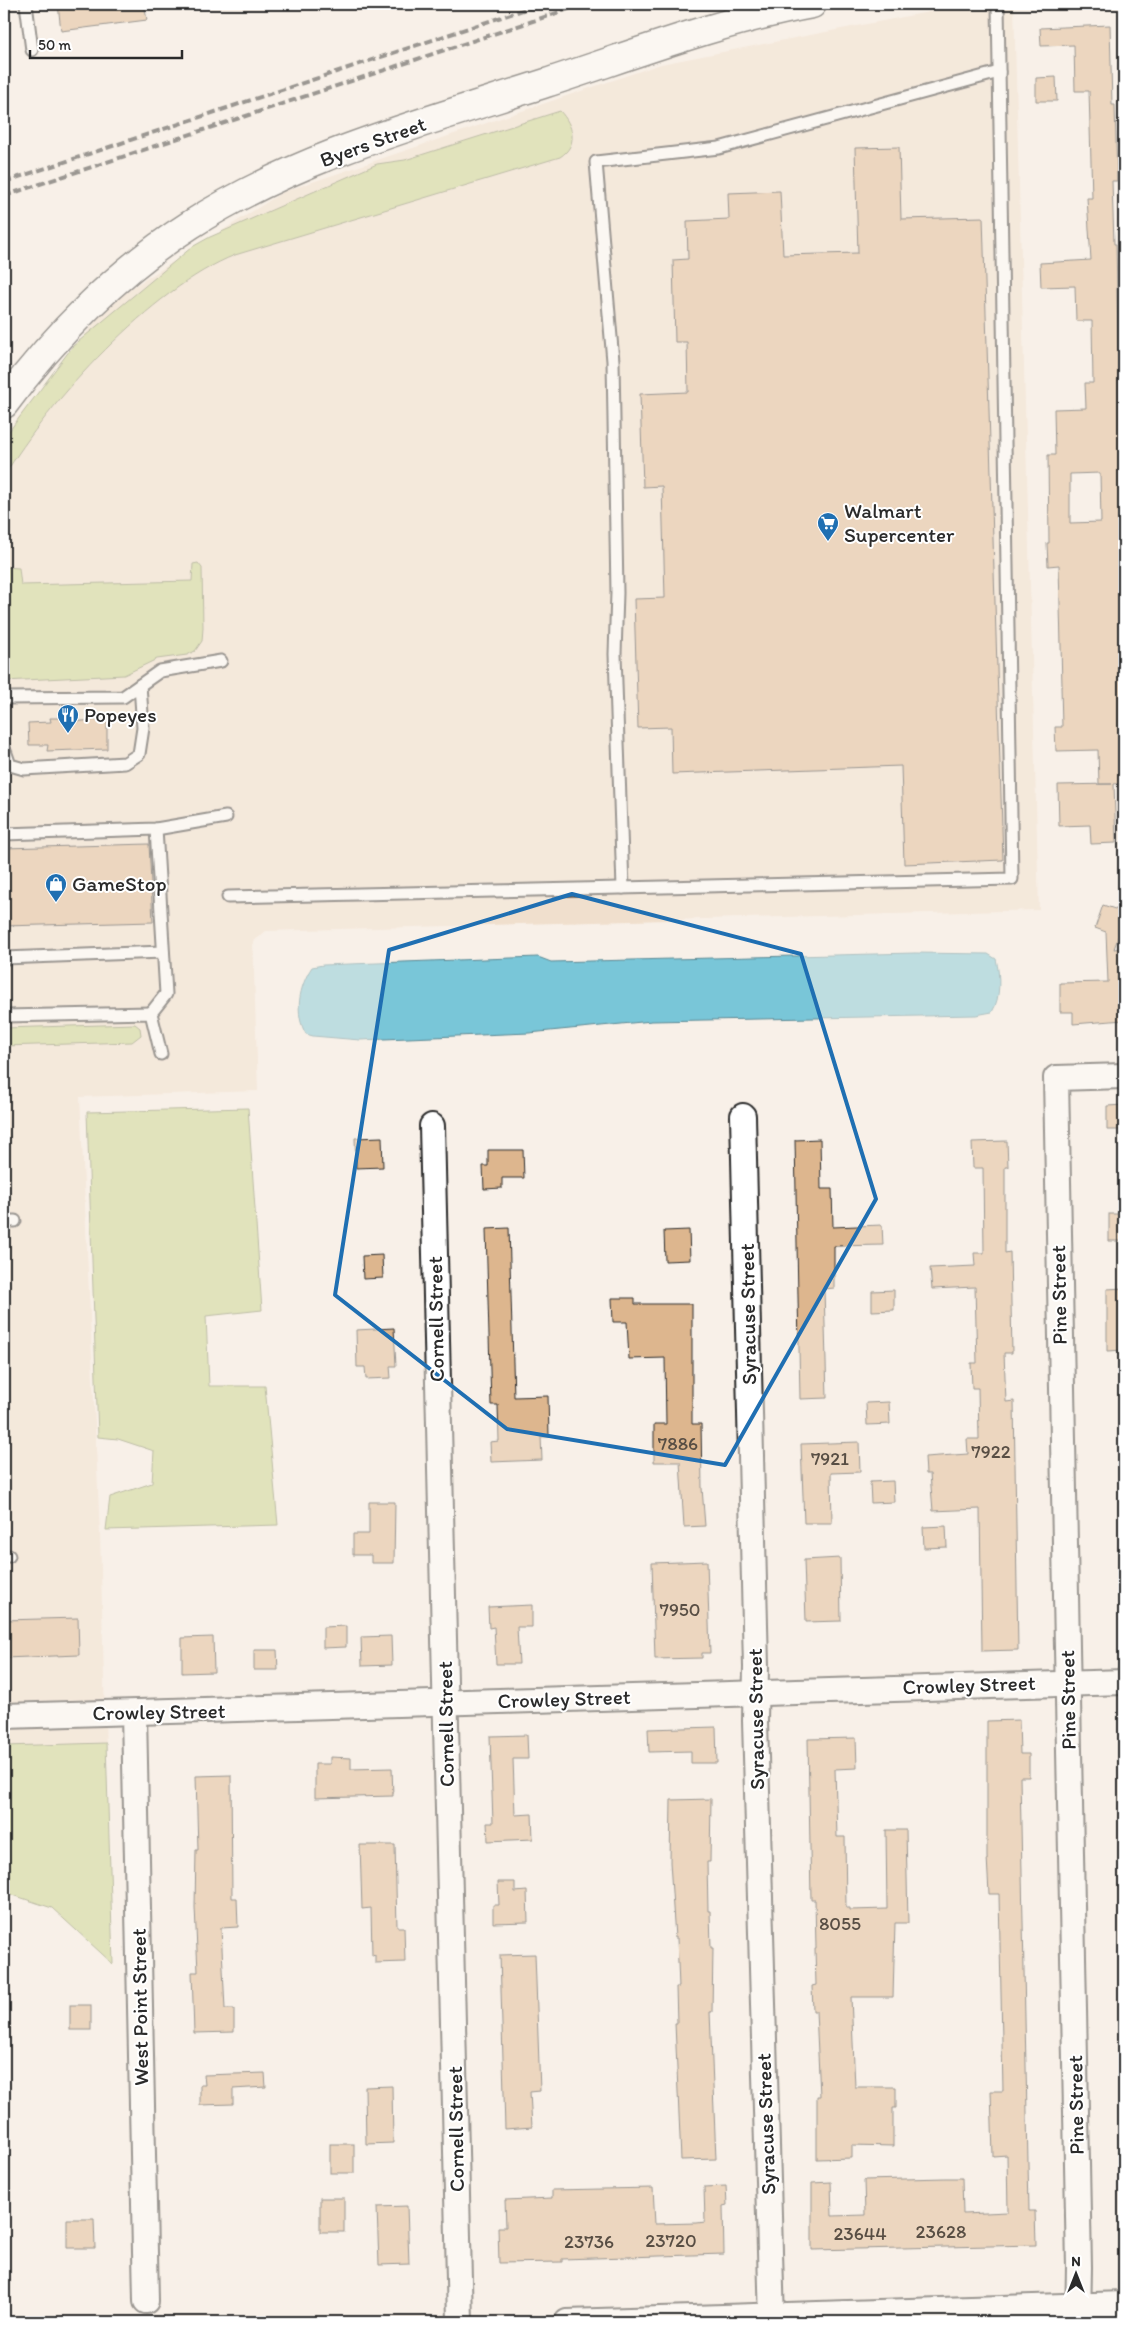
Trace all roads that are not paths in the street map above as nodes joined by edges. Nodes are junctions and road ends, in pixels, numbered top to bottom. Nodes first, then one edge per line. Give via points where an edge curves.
1 (26, 4) edge
2 (812, 4) edge
3 (998, 4) edge
4 (32, 50) dead end
5 (999, 72) junction
6 (4, 404) edge
7 (221, 661) dead end
8 (140, 685) junction
9 (4, 698) edge
10 (4, 748) edge
11 (226, 817) dead end
12 (156, 829) junction
13 (4, 834) edge
14 (623, 888) junction
15 (228, 897) dead end
16 (164, 952) junction
17 (4, 958) edge
18 (151, 1013) junction
19 (4, 1016) edge
20 (161, 1054) dead end
21 (1124, 1076) edge
22 (743, 1116) dead end
23 (432, 1126) dead end
24 (1124, 1682) edge
25 (1068, 1683) junction
26 (755, 1693) junction
27 (445, 1704) junction
28 (134, 1713) junction
29 (4, 1716) edge
30 (146, 2301) dead end
31 (1124, 2304) edge
32 (1078, 2314) edge
33 (772, 2319) edge
34 (460, 2322) edge
35 (567, 2322) edge

1 - 4 lane
2 - 6 street, Byers Street via 726,25 398,132 261,185 189,225 126,272 47,349
3 - 5 lane
5 - 14 lane via 719,148 596,162 613,361 615,654
5 - 14 lane via 1012,878
7 - 8 lane via 160,671
8 - 9 lane via 123,697
8 - 10 lane via 143,728 139,754 125,763 24,770 10,765
11 - 12 lane
12 - 13 lane
12 - 16 lane
14 - 15 lane
16 - 17 lane
16 - 18 lane via 166,994
18 - 19 lane
18 - 20 lane
21 - 25 street, Pine Street via 1056,1078
22 - 26 street, Syracuse Street
23 - 27 street, Cornell Street
24 - 25 street, Crowley Street
25 - 26 street, Crowley Street
25 - 32 street, Pine Street
26 - 27 street, Crowley Street
26 - 33 street, Syracuse Street
27 - 28 street, Crowley Street
27 - 34 street, Cornell Street
28 - 29 street, Crowley Street
28 - 30 street, West Point Street
31 - 32 street
32 - 33 street
33 - 35 street

